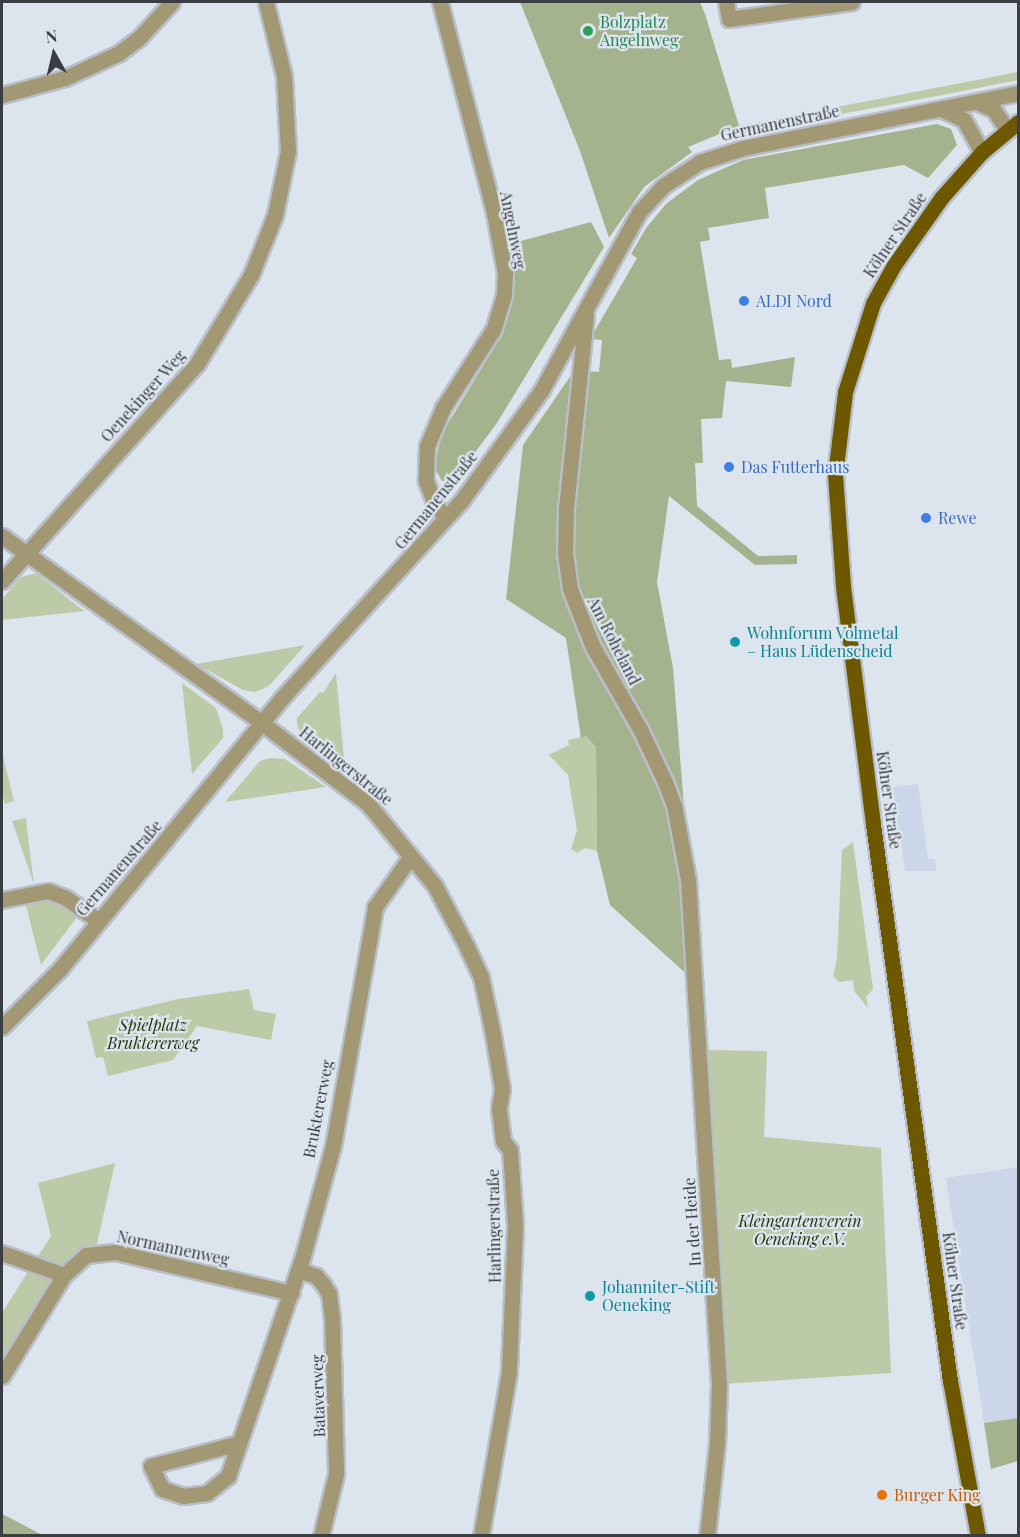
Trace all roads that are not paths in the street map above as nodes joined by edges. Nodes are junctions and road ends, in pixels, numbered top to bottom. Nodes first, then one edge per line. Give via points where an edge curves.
1 (172, 2) edge
2 (266, 2) edge
3 (440, 2) edge
4 (726, 2) edge
5 (852, 2) edge
6 (1018, 93) edge
7 (2, 95) edge
8 (977, 102) junction
9 (943, 110) junction
10 (1013, 126) edge
11 (982, 152) junction
12 (586, 309) junction
13 (446, 517) junction
14 (2, 536) edge
15 (25, 553) junction
16 (2, 581) edge
17 (262, 723) junction
18 (411, 856) junction
19 (2, 900) edge
20 (98, 920) junction
21 (695, 978) joint
22 (2, 1027) edge
23 (2, 1253) edge
24 (298, 1270) junction
25 (64, 1275) junction
26 (291, 1293) junction
27 (2, 1376) edge
28 (239, 1443) junction
29 (321, 1536) edge
30 (481, 1536) edge
31 (706, 1536) edge
32 (978, 1536) edge

1 - 7 street via 139,38 119,53 65,78
2 - 15 street, Oenekinger Weg via 284,76 288,151 275,215 252,275 197,364
3 - 13 street, Angelnweg via 494,213 505,273 504,295 493,330 443,408 427,446 426,481 435,505
4 - 5 street via 729,19
6 - 8 street, Germanenstraße
8 - 9 street, Germanenstraße
8 - 10 street
9 - 11 street via 964,120
9 - 12 street, Germanenstraße via 752,146 694,165 663,186 639,213
10 - 11 main road, Kölner Straße
11 - 32 main road, Kölner Straße via 926,217 873,303 843,401 835,475 843,586 873,824 950,1380
12 - 13 street, Germanenstraße via 541,391
12 - 21 street, Am Roheland via 566,510 567,571 575,607 640,729 674,805 688,879
13 - 17 street, Germanenstraße
14 - 15 street, Harlingerstraße
15 - 16 street, Oenekinger Weg
15 - 17 street, Harlingerstraße
17 - 18 street, Harlingerstraße via 368,804
17 - 20 street, Germanenstraße
18 - 24 street, Bruktererweg via 375,907 333,1146
18 - 30 street, Harlingerstraße via 435,886 481,977 501,1082 503,1141 511,1156 515,1251 509,1372
19 - 20 street via 48,891
20 - 22 street, Germanenstraße via 42,989
21 - 31 street, In der Heide via 719,1388 717,1451
23 - 25 street
24 - 26 street, Bruktererweg
24 - 29 street, Bataverweg via 316,1276 323,1284 329,1294 332,1317 336,1474
25 - 26 street, Normannenweg via 86,1255 115,1252
25 - 27 street, Normannenweg
26 - 28 street, Bruktererweg
28 - 28 street, Bruktererweg via 195,1454 151,1466 162,1489 183,1496 201,1495 221,1485 228,1476

